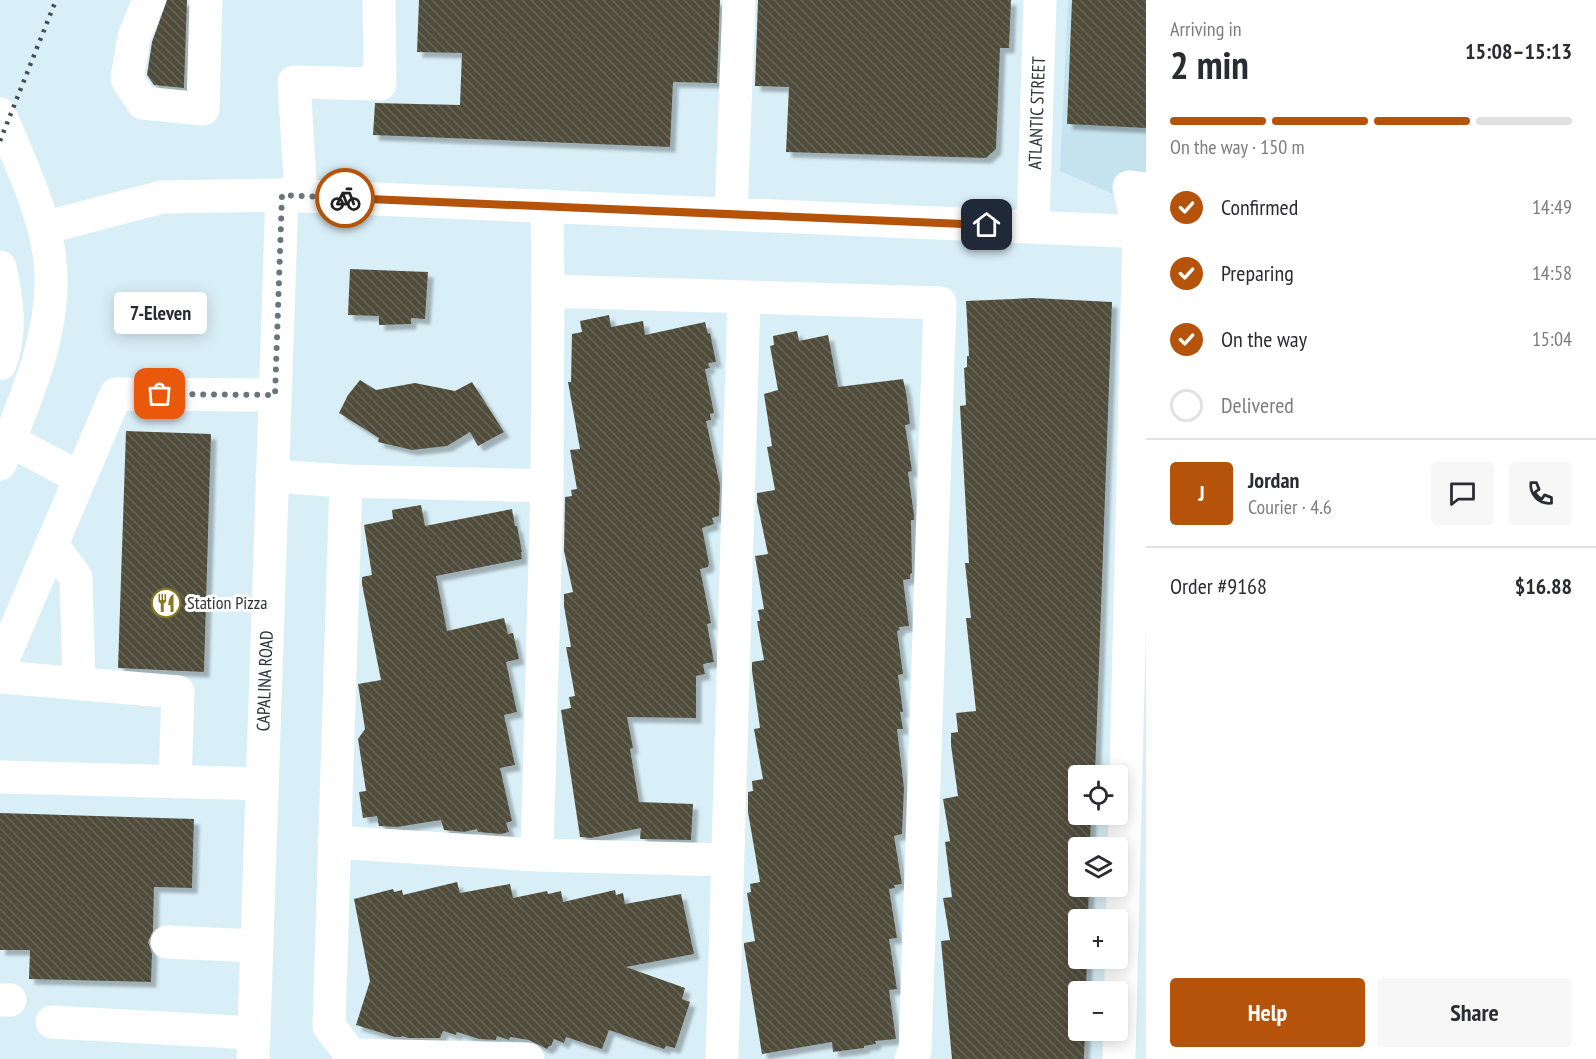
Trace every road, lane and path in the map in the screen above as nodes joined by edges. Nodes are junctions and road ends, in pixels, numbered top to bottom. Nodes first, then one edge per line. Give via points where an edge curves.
1 (149, 0) edge
2 (206, 0) edge
3 (379, 0) edge
4 (740, 0) edge
5 (1040, 0) edge
6 (0, 114) edge
7 (1146, 189) edge
8 (291, 196) junction
9 (547, 206) junction
10 (731, 214) junction
11 (1033, 226) junction
12 (44, 228) junction
13 (1142, 232) edge
14 (0, 267) edge
15 (548, 291) junction
16 (744, 297) junction
17 (1141, 315) edge
18 (0, 364) edge
19 (275, 395) junction
20 (5, 452) edge
21 (272, 476) junction
22 (80, 478) junction
23 (346, 481) junction
24 (547, 486) junction
25 (52, 545) junction
26 (0, 666) edge
27 (0, 677) edge
28 (80, 684) junction
29 (0, 777) edge
30 (175, 782) junction
31 (262, 784) junction
32 (334, 842) junction
33 (537, 855) junction
34 (728, 860) junction
35 (167, 942) dead end
36 (257, 946) junction
37 (52, 1022) dead end
38 (253, 1046) edge
39 (528, 1059) edge
40 (722, 1059) edge
41 (911, 1059) edge
42 (1119, 1059) edge

1 - 2 street via 134,37 127,79 143,104 202,109
3 - 8 street, CAPALINA ROAD via 380,84 294,82
4 - 10 street
5 - 11 street, ATLANTIC STREET
6 - 12 street
7 - 13 street via 1129,188
8 - 9 street
8 - 12 street via 162,197
8 - 19 street, CAPALINA ROAD
9 - 10 street
9 - 15 street
10 - 11 street
11 - 13 street
12 - 20 street via 51,274 49,308 28,390
13 - 17 street
14 - 18 street via 8,303 6,349
15 - 16 street
15 - 24 street
16 - 34 street
16 - 41 street via 940,303 915,1051
17 - 42 street
19 - 21 street, CAPALINA ROAD
19 - 22 street via 116,394
20 - 22 street
21 - 23 street
21 - 31 street, CAPALINA ROAD
22 - 25 street
23 - 24 street
23 - 32 street
24 - 33 street
25 - 26 street
25 - 28 street via 76,577
27 - 28 street
28 - 30 street via 178,692
29 - 30 street
30 - 31 street
31 - 36 street, CAPALINA ROAD
32 - 33 street
32 - 39 street via 329,1026 351,1055
33 - 34 street
34 - 40 street
35 - 36 street
36 - 38 street, CAPALINA ROAD
37 - 38 street

